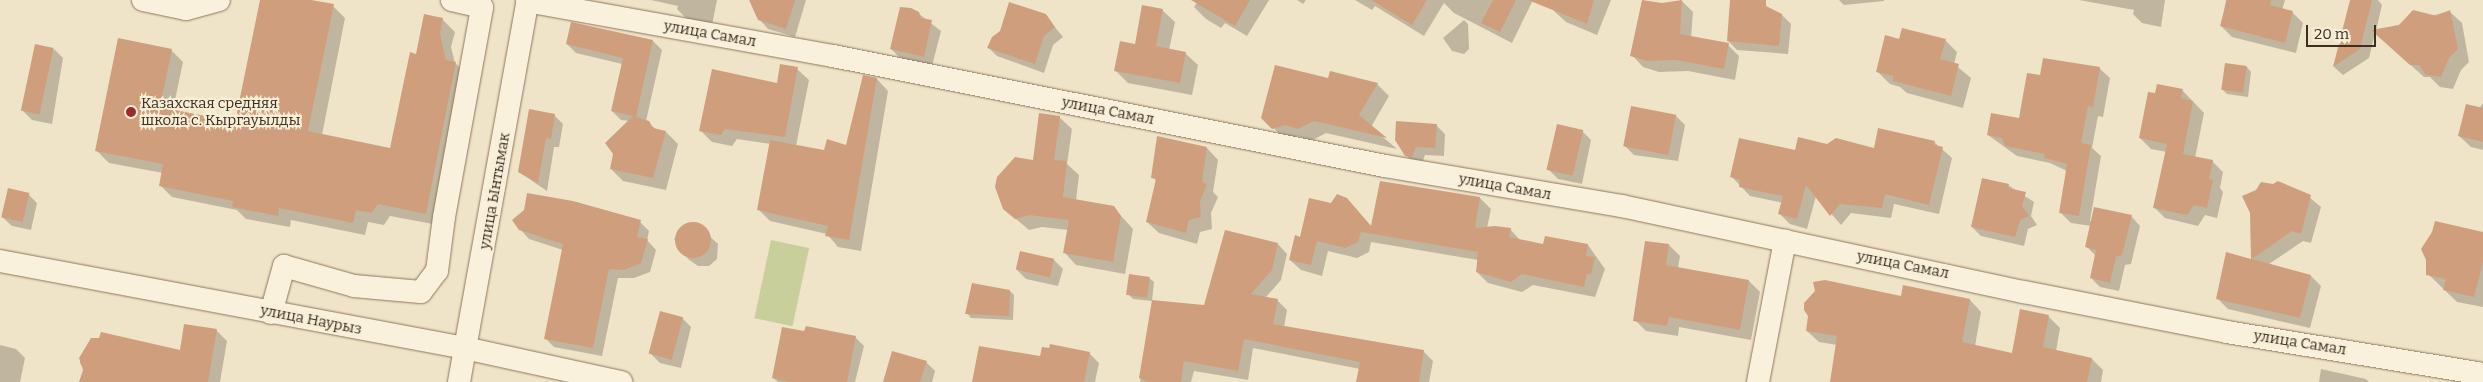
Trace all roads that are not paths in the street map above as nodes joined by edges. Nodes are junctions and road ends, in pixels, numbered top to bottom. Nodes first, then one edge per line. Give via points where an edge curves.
1 (143, 0) edge
2 (219, 0) edge
3 (452, 0) edge
4 (527, 0) edge
5 (1785, 241) junction
6 (0, 261) edge
7 (271, 313) junction
8 (465, 348) junction
9 (2483, 374) edge
10 (459, 382) edge
11 (621, 382) edge
12 (1758, 382) edge

1 - 2 street via 186,9
3 - 7 street via 482,7 437,271 421,292 354,286 284,266
4 - 5 street, улица Самал via 833,56 1385,166 1622,206
4 - 8 street, улица Ынтымак
5 - 9 street, улица Самал via 2227,332
5 - 12 street
6 - 7 street, улица Наурыз
7 - 8 street, улица Наурыз
8 - 10 street, улица Ынтымак
8 - 11 street, улица Наурыз

